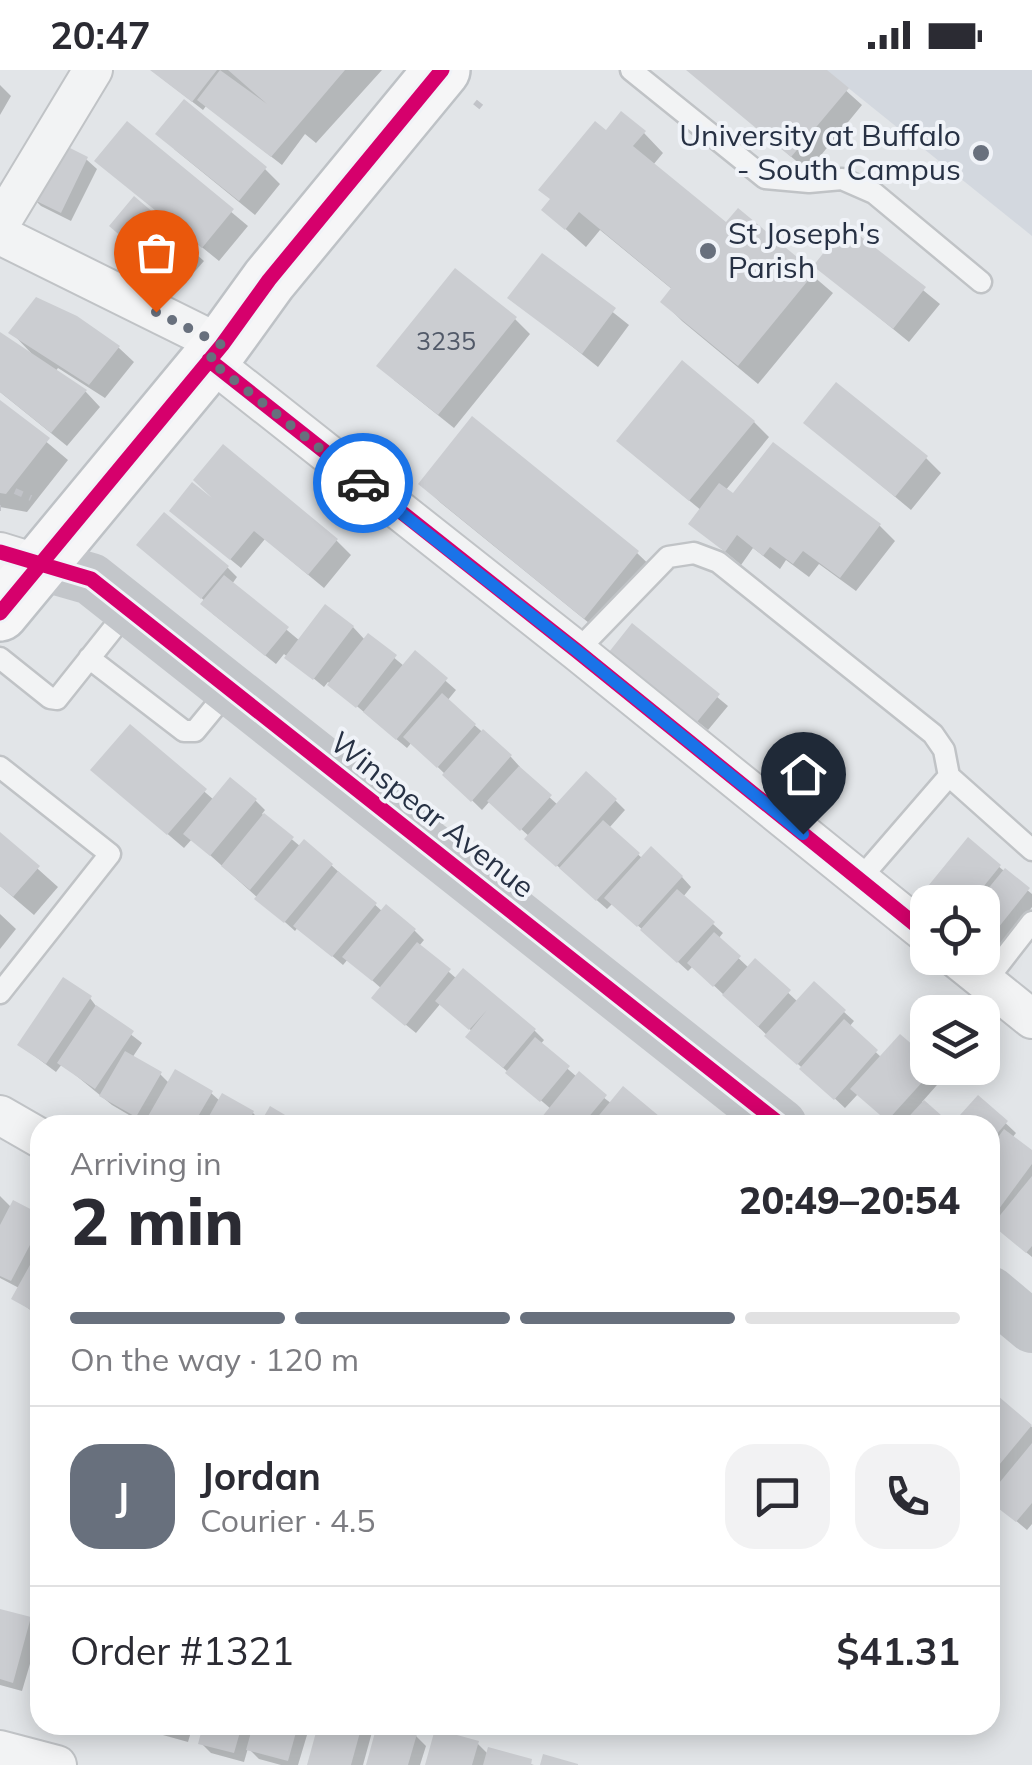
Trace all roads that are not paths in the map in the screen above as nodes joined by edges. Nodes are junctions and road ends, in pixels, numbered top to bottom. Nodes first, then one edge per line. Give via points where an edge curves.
1 (93, 70) edge
2 (630, 70) edge
3 (458, 86) edge
4 (0, 224) edge
5 (0, 235) edge
6 (982, 282) dead end
7 (215, 353) junction
8 (21, 558) edge
9 (128, 610) junction
10 (0, 613) edge
11 (577, 651) junction
12 (0, 658) edge
13 (89, 658) junction
14 (229, 690) junction
15 (0, 766) edge
16 (949, 776) junction
17 (1032, 850) edge
18 (860, 880) junction
19 (910, 920) edge
20 (1032, 922) edge
21 (978, 975) edge
22 (986, 981) junction
23 (0, 993) edge
24 (1032, 1018) edge
25 (0, 1115) edge
26 (768, 1115) edge
27 (30, 1132) edge
28 (1000, 1300) edge
29 (1032, 1326) edge
30 (0, 1750) edge
31 (57, 1765) edge

1 - 4 street
2 - 6 lane via 766,178 842,180 874,192
3 - 7 main road via 270,280
5 - 7 street
7 - 8 main road
7 - 11 street
8 - 9 street, Winspear Avenue via 91,579
8 - 10 main road
9 - 13 lane
9 - 14 street, Winspear Avenue
11 - 16 lane via 668,558 694,553 718,562 933,734
11 - 18 street
12 - 13 lane via 56,700
13 - 14 lane via 184,731 195,732
14 - 26 street, Winspear Avenue
15 - 23 lane via 110,854
16 - 17 lane
16 - 18 lane
18 - 19 street
20 - 22 lane
21 - 22 street
22 - 24 street
25 - 27 street
28 - 29 street
30 - 31 street

